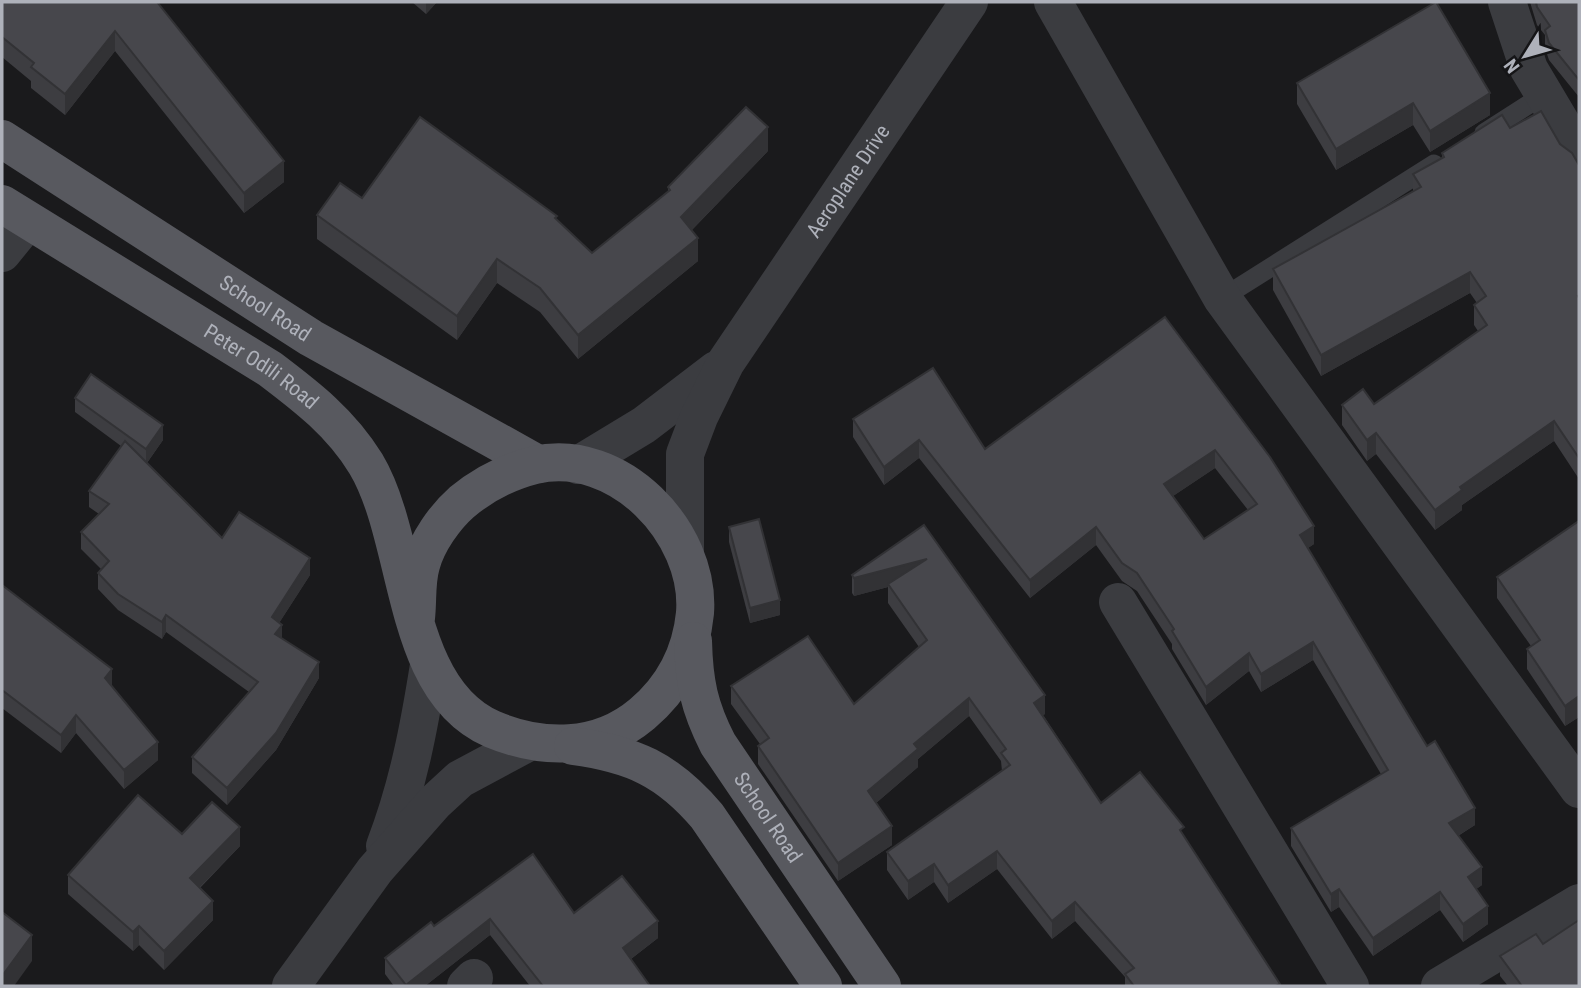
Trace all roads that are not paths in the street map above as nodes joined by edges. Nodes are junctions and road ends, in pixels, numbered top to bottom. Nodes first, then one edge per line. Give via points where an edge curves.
1 (969, 2) edge
2 (1053, 2) edge
3 (1507, 2) edge
4 (1534, 101) dead end
5 (2, 139) edge
6 (1579, 153) edge
7 (15, 213) edge
8 (2, 253) edge
9 (1222, 298) junction
10 (726, 362) junction
11 (538, 464) junction
12 (578, 465) junction
13 (685, 550) junction
14 (1118, 602) dead end
15 (416, 618) junction
16 (693, 636) junction
17 (429, 665) junction
18 (545, 744) junction
19 (1579, 789) edge
20 (375, 870) junction
21 (1579, 903) edge
22 (291, 986) edge
23 (823, 986) edge
24 (882, 986) edge
25 (1350, 986) edge
26 (1440, 986) edge

1 - 10 street, Aeroplane Drive
2 - 9 street
3 - 6 street via 1529,69
4 - 9 lane
5 - 11 main road, School Road via 311,338
7 - 8 street
7 - 15 main road, Peter Odili Road via 270,369 341,427 385,503
9 - 19 street
10 - 12 street via 685,396
10 - 13 street via 685,454
11 - 12 main road
11 - 15 main road via 487,481 446,516 421,564
12 - 13 main road via 623,481 660,510
13 - 16 main road via 696,592
14 - 25 street
15 - 17 main road, Peter Odili Road
16 - 18 main road via 681,670 659,700 631,724 597,739
16 - 24 main road, School Road via 701,712 718,744
17 - 18 main road, Peter Odili Road via 454,701 489,727
17 - 20 street via 404,797
18 - 20 street via 460,779
18 - 23 main road via 608,751 635,760 663,773 688,794
20 - 22 street
21 - 26 street

